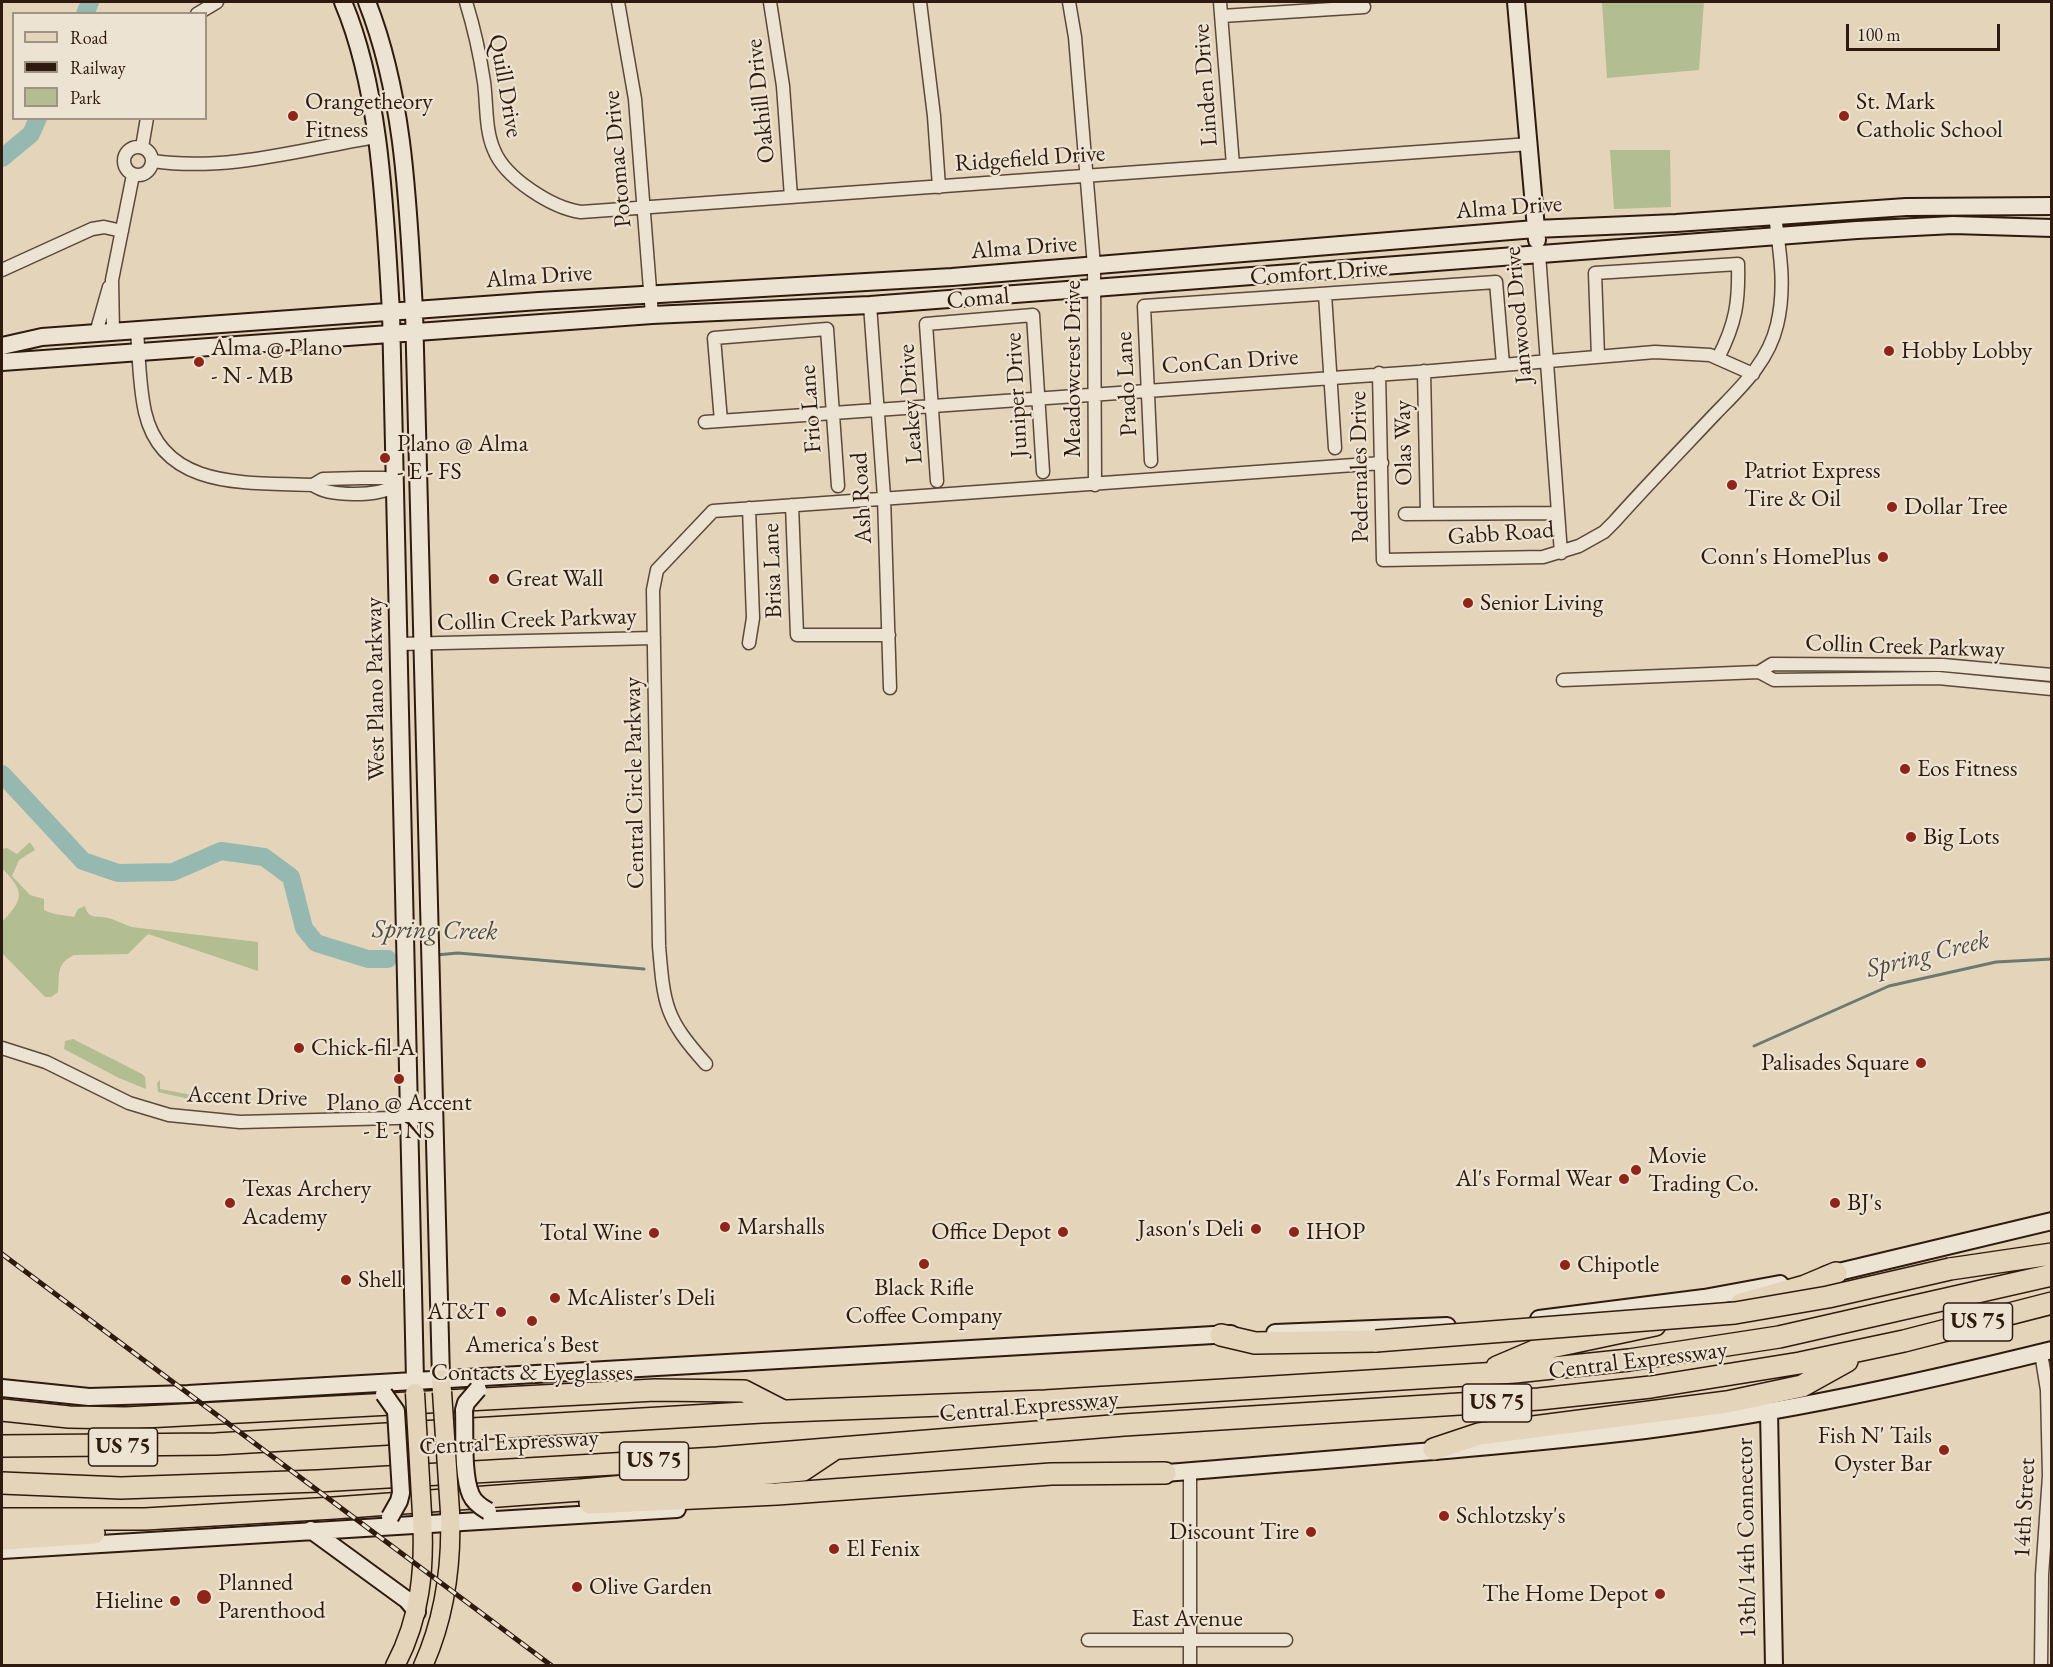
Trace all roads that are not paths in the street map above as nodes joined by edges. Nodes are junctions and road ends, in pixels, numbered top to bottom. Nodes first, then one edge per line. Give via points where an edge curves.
1 (217, 2) edge
2 (342, 2) edge
3 (367, 2) edge
4 (466, 2) edge
5 (618, 2) edge
6 (770, 2) edge
7 (920, 2) edge
8 (1069, 2) edge
9 (1220, 2) edge
10 (1516, 2) edge
11 (1364, 7) dead end
12 (200, 12) edge
13 (1222, 16) junction
14 (147, 120) edge
15 (399, 134) junction
16 (375, 137) junction
17 (1530, 144) junction
18 (142, 147) junction
19 (153, 161) junction
20 (1233, 165) junction
21 (133, 174) junction
22 (1085, 176) junction
23 (939, 187) junction
24 (538, 195) joint
25 (791, 197) junction
26 (2013, 206) junction
27 (2052, 206) edge
28 (643, 208) junction
29 (1775, 216) junction
30 (2013, 226) junction
31 (2052, 228) edge
32 (1535, 229) junction
33 (123, 231) junction
34 (1778, 235) junction
35 (1539, 254) junction
36 (1094, 266) junction
37 (2, 270) edge
38 (112, 280) junction
39 (1094, 287) junction
40 (650, 294) junction
41 (1324, 294) junction
42 (870, 305) junction
43 (1144, 306) joint
44 (414, 310) junction
45 (391, 312) junction
46 (652, 315) junction
47 (1034, 315) joint
48 (926, 324) joint
49 (137, 330) junction
50 (113, 332) junction
51 (415, 332) junction
52 (96, 333) junction
53 (392, 334) junction
54 (2, 346) edge
55 (139, 352) junction
56 (90, 355) junction
57 (1599, 357) junction
58 (1718, 358) junction
59 (2, 362) edge
60 (1547, 362) junction
61 (1503, 364) junction
62 (1424, 371) junction
63 (1379, 373) junction
64 (1753, 374) junction
65 (1330, 376) junction
66 (1148, 389) junction
67 (1095, 393) junction
68 (1039, 397) junction
69 (931, 405) junction
70 (878, 409) junction
71 (833, 412) junction
72 (720, 421) junction
73 (705, 422) dead end
74 (1335, 448) dead end
75 (1152, 461) dead end
76 (1382, 463) junction
77 (1043, 472) dead end
78 (937, 481) dead end
79 (396, 485) junction
80 (418, 485) junction
81 (1095, 485) junction
82 (838, 486) dead end
83 (884, 497) junction
84 (792, 505) junction
85 (749, 508) junction
86 (1558, 513) junction
87 (1405, 514) dead end
88 (1427, 514) junction
89 (1561, 553) junction
90 (1383, 560) joint
91 (889, 635) junction
92 (654, 638) junction
93 (749, 643) dead end
94 (399, 644) junction
95 (421, 644) junction
96 (1759, 672) junction
97 (2052, 675) edge
98 (1563, 680) dead end
99 (890, 688) dead end
100 (2052, 689) edge
101 (428, 894) junction
102 (405, 896) junction
103 (2, 1048) edge
104 (706, 1064) dead end
105 (410, 1118) junction
106 (433, 1118) junction
107 (2052, 1221) edge
108 (2052, 1254) edge
109 (1836, 1273) junction
110 (2052, 1275) edge
111 (2052, 1303) edge
112 (1221, 1335) junction
113 (1866, 1350) junction
114 (2046, 1352) edge
115 (1477, 1375) junction
116 (499, 1376) junction
117 (353, 1384) junction
118 (441, 1385) junction
119 (415, 1387) junction
120 (2, 1388) edge
121 (2, 1410) edge
122 (782, 1411) junction
123 (1769, 1411) junction
124 (2, 1446) edge
125 (834, 1449) junction
126 (1434, 1449) junction
127 (1190, 1471) junction
128 (1165, 1473) junction
129 (2050, 1476) edge
130 (2, 1483) edge
131 (543, 1493) junction
132 (450, 1517) junction
133 (2, 1519) edge
134 (145, 1519) junction
135 (422, 1519) junction
136 (511, 1519) junction
137 (385, 1521) junction
138 (311, 1530) junction
139 (2, 1539) edge
140 (2, 1550) edge
141 (417, 1612) junction
142 (1088, 1640) dead end
143 (1190, 1640) junction
144 (1286, 1640) dead end
145 (2047, 1646) edge
146 (395, 1665) edge
147 (423, 1665) edge
148 (1190, 1665) edge
149 (1774, 1665) edge
150 (2041, 1665) edge

1 - 12 street
2 - 16 main road, West Plano Parkway via 364,70
3 - 15 main road, West Plano Parkway via 381,43
4 - 24 street, Quill Drive via 494,151
5 - 28 street, Potomac Drive via 635,99
6 - 25 street, Oakhill Drive via 783,86
7 - 23 street
8 - 22 street, Meadowcrest Drive
9 - 13 street, Linden Drive
10 - 17 main road, Janwood Drive
11 - 13 street
13 - 20 street, Linden Drive
14 - 18 street
15 - 16 main road
15 - 44 main road, West Plano Parkway
16 - 19 street via 250,160 174,164
16 - 45 main road, West Plano Parkway
17 - 20 street, Ridgefield Drive
17 - 32 main road, Janwood Drive
18 - 19 street via 150,152
18 - 21 street via 133,147 124,159
19 - 21 street via 147,173
20 - 22 street, Ridgefield Drive
21 - 33 street
22 - 23 street, Ridgefield Drive
22 - 36 street, Meadowcrest Drive
23 - 25 street, Ridgefield Drive
24 - 28 street, Ridgefield Drive via 563,209 581,212
25 - 28 street, Ridgefield Drive
26 - 27 main road, Alma Drive
26 - 29 main road, Alma Drive via 1906,207
26 - 30 main road
28 - 40 street, Potomac Drive
29 - 32 main road, Alma Drive
29 - 34 street
30 - 31 main road, Alma Drive
30 - 34 main road, Alma Drive via 1920,226
32 - 35 main road, Janwood Drive
32 - 36 main road, Alma Drive
33 - 37 street via 92,229
33 - 38 street
34 - 35 main road, Alma Drive
34 - 64 street via 1783,294 1769,349
35 - 39 main road, Alma Drive
35 - 60 street, Janwood Drive
36 - 39 street, Meadowcrest Drive
36 - 40 main road, Alma Drive
38 - 50 street
38 - 52 street via 104,296
39 - 42 main road, Alma Drive
39 - 67 street, Meadowcrest Drive
40 - 44 main road, Alma Drive
40 - 46 street, Potomac Drive
41 - 43 street, Comfort Drive
41 - 61 street, Comfort Drive via 1496,282
41 - 65 street
42 - 46 main road, Alma Drive
42 - 70 street, Ash Road
43 - 66 street, Prado Lane
44 - 45 main road, Alma Drive
44 - 51 main road, West Plano Parkway
45 - 49 main road, Alma Drive
45 - 53 main road, West Plano Parkway
46 - 51 main road, Alma Drive
47 - 48 street, Comal
47 - 68 street, Juniper Drive
48 - 69 street, Leakey Drive
49 - 50 main road, Alma Drive
49 - 55 street
50 - 52 main road, Alma Drive
50 - 56 main road
51 - 53 main road, Alma Drive
51 - 80 main road, West Plano Parkway
52 - 54 main road, Alma Drive via 42,337
53 - 55 main road, Alma Drive
53 - 79 main road, West Plano Parkway
55 - 56 main road, Alma Drive
55 - 79 street via 146,413 154,436 166,455 198,473 227,481 313,485 323,493 386,492
56 - 59 main road, Alma Drive
57 - 58 street, ConCan Drive via 1687,352
57 - 58 street via 1595,273 1738,264 1739,301
57 - 60 street, ConCan Drive
58 - 64 street, ConCan Drive
60 - 61 street, ConCan Drive
60 - 86 street, Janwood Drive
61 - 62 street, ConCan Drive
62 - 63 street, ConCan Drive
62 - 88 street, Olas Way
63 - 65 street, ConCan Drive
63 - 76 street, Pedernales Drive
64 - 89 street, Gabb Road via 1604,532
65 - 66 street, ConCan Drive
65 - 74 street
66 - 67 street, ConCan Drive
66 - 75 street, Prado Lane
67 - 68 street, ConCan Drive
67 - 81 street, Meadowcrest Drive
68 - 69 street, ConCan Drive
68 - 77 street, Juniper Drive
69 - 70 street, ConCan Drive
69 - 78 street, Leakey Drive
70 - 71 street, ConCan Drive
70 - 83 street, Ash Road
71 - 72 street, ConCan Drive
71 - 72 street, Frio Lane via 827,329 714,338
71 - 82 street, Frio Lane
72 - 73 street, ConCan Drive
76 - 81 street
76 - 90 street, Pedernales Drive
79 - 80 street
79 - 94 main road, West Plano Parkway
80 - 95 main road, West Plano Parkway
81 - 83 street
83 - 84 street
83 - 91 street, Ash Road
84 - 85 street
84 - 91 street, Brisa Lane via 797,635
85 - 92 street, Central Circle Parkway via 713,511 657,570 653,590
85 - 93 street via 753,618
86 - 88 street
86 - 89 street, Janwood Drive
87 - 88 street
89 - 90 street, Gabb Road via 1544,557
91 - 99 street, Ash Road
92 - 95 street, Collin Creek Parkway
92 - 104 street, Central Circle Parkway via 662,986 667,1011 679,1034
94 - 95 street, Collin Creek Parkway
94 - 102 main road, West Plano Parkway
95 - 101 main road, West Plano Parkway
96 - 97 street, Collin Creek Parkway via 1772,664 1891,664
96 - 98 street, Collin Creek Parkway
96 - 100 street, Collin Creek Parkway via 1774,680 1938,678
101 - 102 main road
101 - 106 main road, West Plano Parkway
102 - 105 main road, West Plano Parkway
103 - 105 street, Accent Drive via 46,1062 129,1104 169,1115 240,1122
105 - 106 street, Accent Drive
105 - 119 main road, West Plano Parkway
106 - 118 main road, West Plano Parkway
107 - 109 main road
108 - 112 highway, bridge via 1950,1269 1828,1297 1675,1320 1376,1341 1255,1342
109 - 112 main road via 1704,1298 1523,1320
109 - 115 highway via 1763,1298 1600,1339 1537,1350
110 - 115 highway, Central Expressway / US 75 via 1750,1342 1619,1361
111 - 113 highway, Central Expressway / US 75
112 - 116 main road
113 - 125 highway, Central Expressway / US 75 via 1725,1376 1566,1397 1124,1425
113 - 126 highway via 1802,1386 1727,1402 1479,1434
114 - 123 main road
114 - 129 street, 14th Street
115 - 122 highway, Central Expressway / US 75 via 1045,1401
116 - 118 main road
116 - 136 main road, bridge via 478,1389 464,1410 468,1481 477,1504
117 - 119 main road
117 - 120 main road via 89,1397
117 - 137 main road, bridge via 384,1394 396,1411 401,1493
118 - 119 main road
118 - 132 main road, bridge
119 - 135 main road, bridge
121 - 122 highway via 126,1418 677,1390 744,1391
122 - 124 highway, Central Expressway / US 75 via 216,1444
123 - 126 main road via 1646,1430
123 - 149 main road, 13th/14th Connector
125 - 130 highway, Central Expressway / US 75 via 240,1485 121,1488
125 - 131 highway via 803,1470
126 - 127 main road
127 - 128 main road
127 - 143 street
128 - 131 highway via 1051,1474 630,1502 566,1503
128 - 136 main road via 899,1495
129 - 145 street, 14th Street via 2042,1575
131 - 134 highway
132 - 135 main road
132 - 136 main road
132 - 147 main road via 444,1605
133 - 134 highway
134 - 139 highway via 124,1531
135 - 137 main road
135 - 141 main road via 423,1568
137 - 138 main road
138 - 140 main road
138 - 141 main road via 407,1600
141 - 146 main road
142 - 143 street, East Avenue
143 - 144 street, East Avenue
143 - 148 street
145 - 150 street, 14th Street

